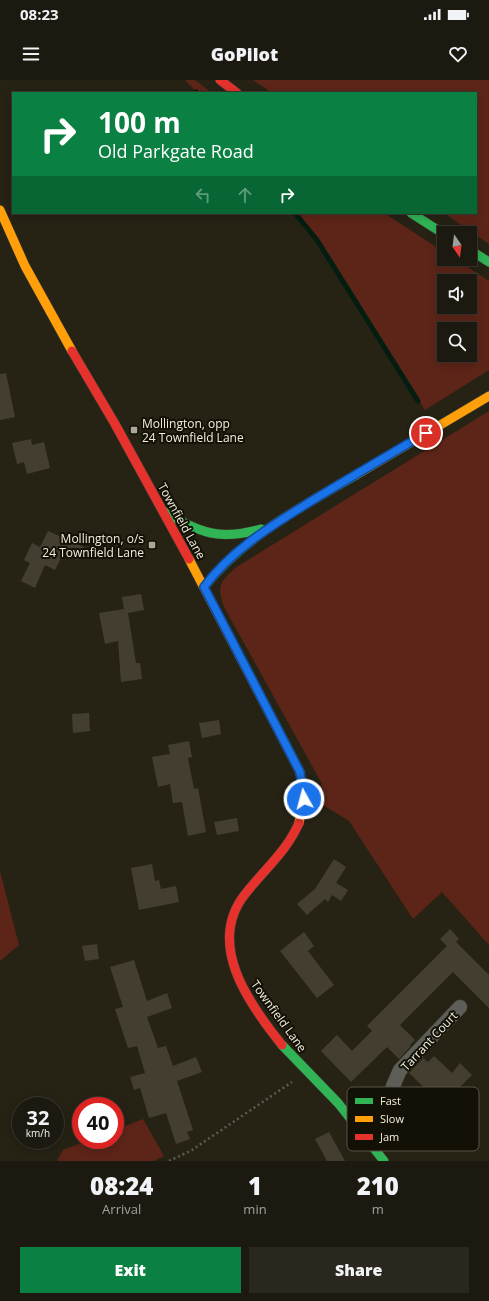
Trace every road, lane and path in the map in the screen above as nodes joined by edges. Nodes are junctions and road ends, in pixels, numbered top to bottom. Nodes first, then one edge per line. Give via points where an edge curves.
1 (220, 80) edge
2 (236, 92) edge
3 (0, 210) edge
4 (413, 214) edge
5 (437, 230) edge
6 (477, 254) edge
7 (489, 262) edge
8 (489, 396) edge
9 (163, 511) junction
10 (271, 526) junction
11 (204, 587) junction
12 (460, 1007) dead end
13 (308, 1071) junction
14 (393, 1087) edge
15 (347, 1114) edge
16 (169, 1161) edge

1 - 2 street
3 - 9 street, Townfield Lane via 13,245 36,290
4 - 5 street
6 - 7 street
8 - 10 street
9 - 10 street via 196,530 222,536 246,534
9 - 11 street, Townfield Lane
10 - 11 street via 232,555 216,570
11 - 13 street, Townfield Lane via 300,772 304,799 295,832 283,852 238,904 230,922 228,941 229,954 239,980 250,998 288,1052
12 - 14 street, Tarrant Court via 400,1070
13 - 15 street, Townfield Lane
13 - 16 path via 192,1150

